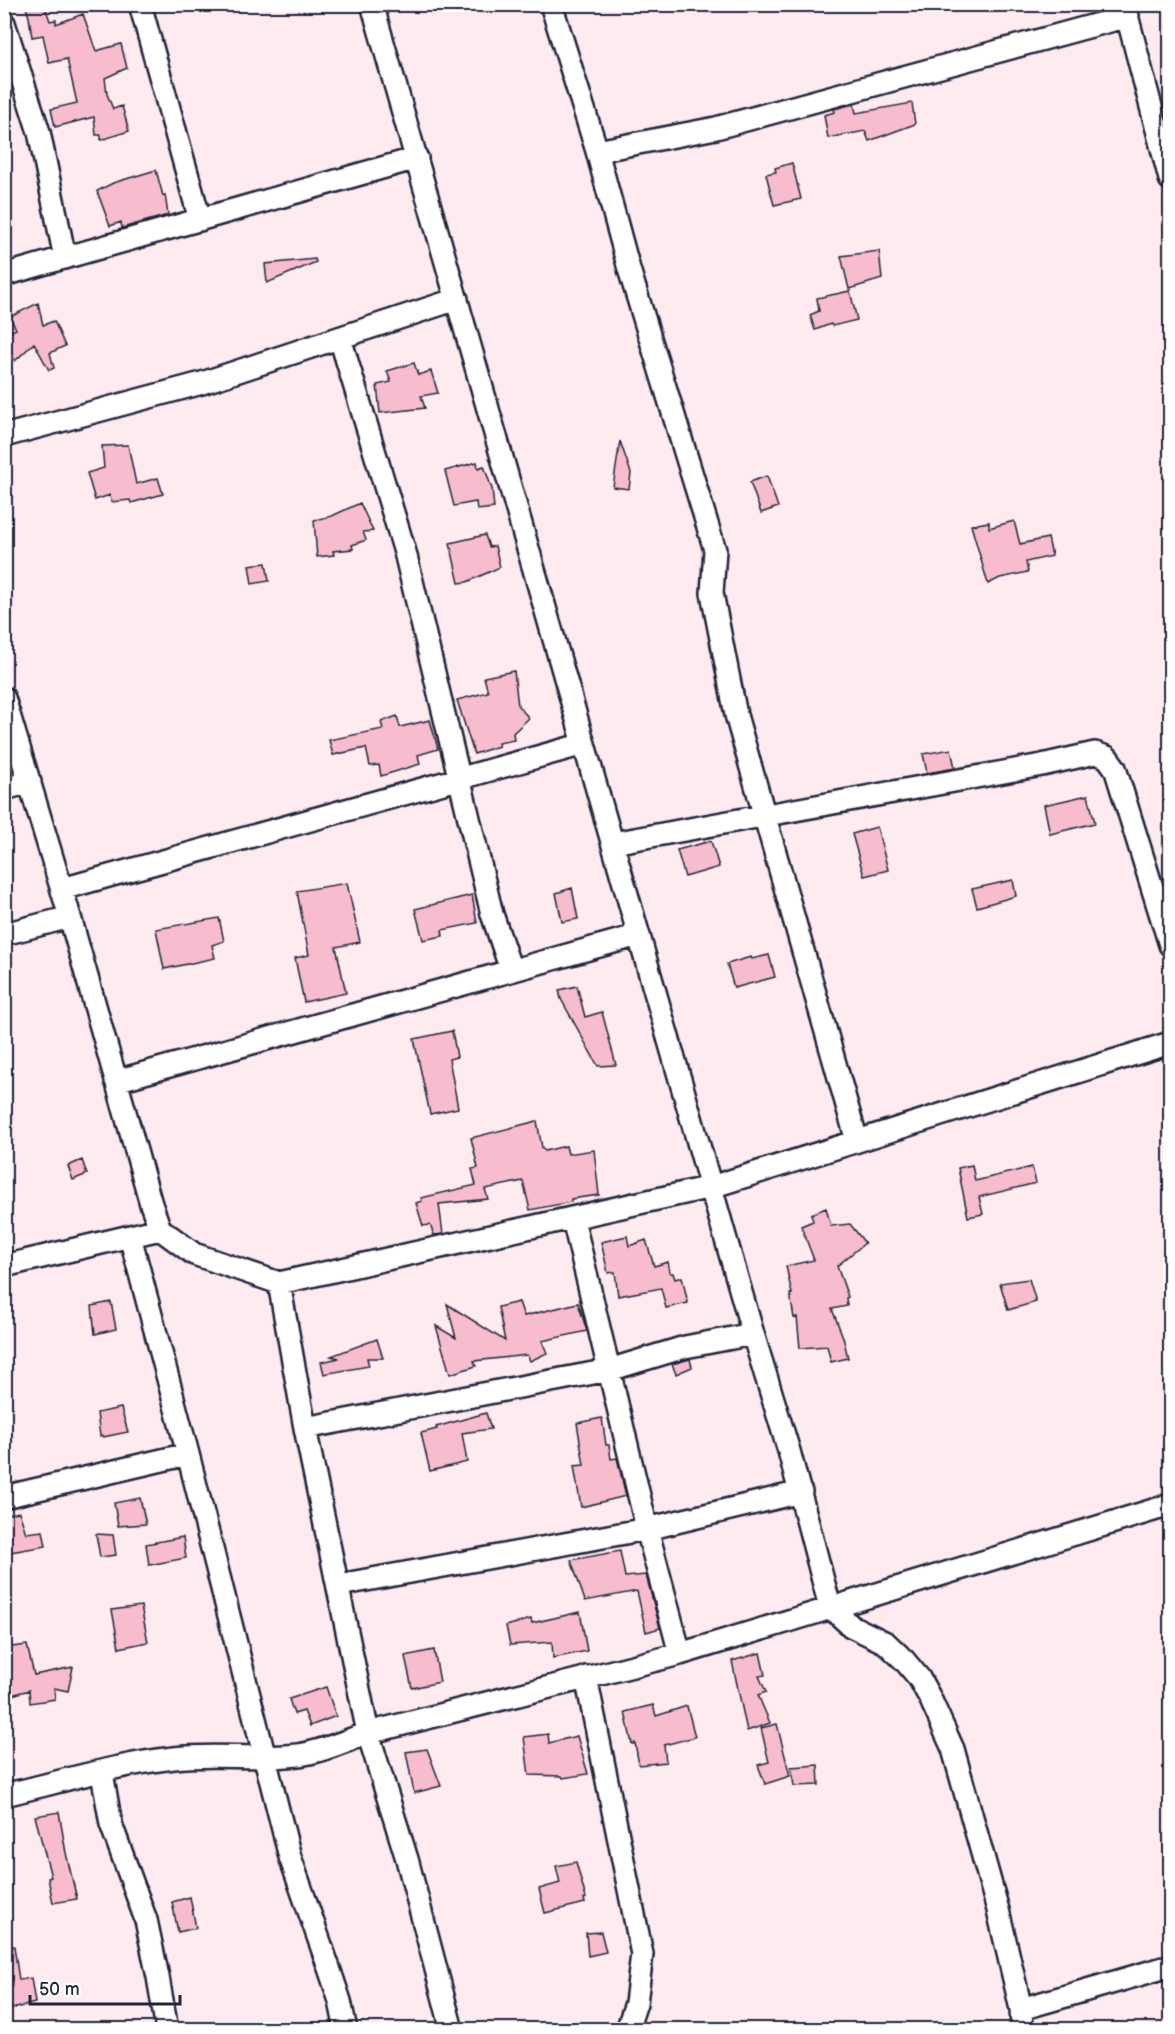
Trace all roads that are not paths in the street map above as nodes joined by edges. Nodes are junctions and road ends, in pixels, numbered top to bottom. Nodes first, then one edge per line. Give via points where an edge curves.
1 (140, 4) edge
2 (372, 4) edge
3 (551, 4) edge
4 (1126, 10) edge
5 (4, 23) edge
6 (597, 151) junction
7 (417, 159) junction
8 (1170, 179) edge
9 (200, 220) junction
10 (65, 258) junction
11 (4, 275) edge
12 (457, 299) junction
13 (340, 338) junction
14 (4, 436) edge
15 (4, 698) edge
16 (584, 744) junction
17 (458, 779) junction
18 (30, 782) junction
19 (4, 789) edge
20 (766, 816) junction
21 (612, 843) junction
22 (62, 889) junction
23 (70, 917) junction
24 (4, 934) edge
25 (639, 934) junction
26 (1170, 945) edge
27 (511, 970) junction
28 (1170, 1043) edge
29 (116, 1081) junction
30 (857, 1142) junction
31 (711, 1187) junction
32 (573, 1219) junction
33 (160, 1229) junction
34 (130, 1236) junction
35 (4, 1266) edge
36 (279, 1283) junction
37 (753, 1334) junction
38 (609, 1370) junction
39 (305, 1428) junction
40 (188, 1454) junction
41 (801, 1492) junction
42 (4, 1497) edge
43 (1170, 1505) edge
44 (647, 1529) junction
45 (339, 1585) junction
46 (830, 1607) junction
47 (680, 1654) junction
48 (586, 1677) junction
49 (368, 1733) junction
50 (265, 1757) junction
51 (102, 1773) junction
52 (4, 1795) edge
53 (1170, 1966) edge
54 (1022, 2019) edge
55 (167, 2030) edge
56 (346, 2030) edge
57 (452, 2030) edge
58 (627, 2030) edge

1 - 9 street
2 - 7 street
3 - 6 street
4 - 6 street via 716,128
4 - 8 street
5 - 10 street via 39,132
6 - 20 street via 716,550 712,593 736,715
7 - 9 street
7 - 12 street
9 - 10 street
10 - 11 street
12 - 13 street
12 - 16 street
13 - 14 street via 202,383
13 - 17 street via 405,552
15 - 18 street
16 - 17 street
16 - 21 street
17 - 22 street
17 - 27 street via 492,914
18 - 19 street
18 - 22 street
20 - 21 street
20 - 26 street via 1095,753 1107,757 1115,768
20 - 30 street
21 - 25 street
22 - 23 street
23 - 24 street
23 - 29 street
25 - 27 street
25 - 31 street
27 - 29 street
28 - 30 street
29 - 33 street
30 - 31 street
31 - 32 street
31 - 37 street
32 - 36 street
32 - 38 street
33 - 34 street
33 - 36 street via 194,1254
34 - 35 street
34 - 40 street
36 - 39 street
37 - 38 street via 685,1347
37 - 41 street
38 - 39 street
38 - 44 street
39 - 45 street
40 - 42 street
40 - 50 street
41 - 44 street
41 - 46 street
43 - 46 street
44 - 45 street
44 - 47 street
45 - 49 street
46 - 47 street
46 - 54 street via 851,1626 892,1649 919,1678 930,1698 953,1749 998,1910
47 - 48 street
48 - 49 street
48 - 58 street via 642,1954 636,2003
49 - 50 street via 299,1755
49 - 57 street via 407,1859
50 - 51 street via 206,1755
50 - 56 street via 291,1857 333,1979
51 - 52 street
51 - 55 street via 111,1824 146,1920
53 - 54 street

